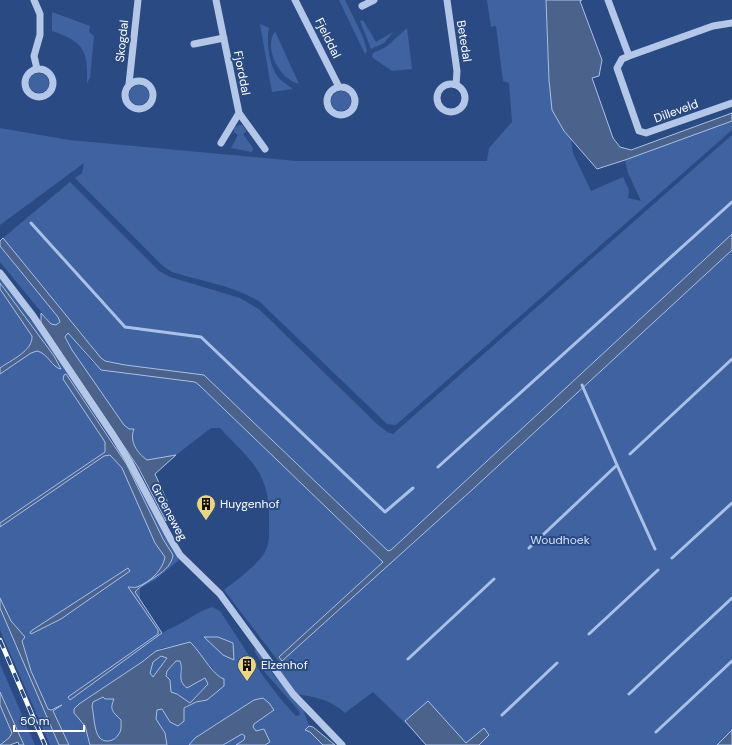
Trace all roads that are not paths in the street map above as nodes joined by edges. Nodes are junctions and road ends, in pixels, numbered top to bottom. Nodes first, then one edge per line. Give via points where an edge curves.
1 (34, 0) edge
2 (138, 0) edge
3 (216, 0) edge
4 (295, 0) edge
5 (374, 0) edge
6 (447, 0) edge
7 (608, 0) edge
8 (362, 6) dead end
9 (732, 23) edge
10 (224, 38) junction
11 (194, 44) dead end
12 (629, 56) junction
13 (38, 69) junction
14 (129, 84) junction
15 (456, 85) junction
16 (339, 87) junction
17 (732, 103) edge
18 (239, 113) junction
19 (221, 143) dead end
20 (265, 149) dead end
21 (0, 273) edge
22 (342, 745) edge

1 - 13 street via 40,14 40,35 34,56
2 - 14 street, Skogdal
3 - 10 street, Fjorddal
4 - 16 street, Fjelddal
5 - 8 street
6 - 15 street, Betedal via 457,71
7 - 12 street
9 - 12 street, Dilleveld via 713,26
10 - 11 street, Fjorddal
10 - 18 street, Fjorddal
12 - 17 street, Dilleveld via 622,59 616,68 639,131 646,133
13 - 13 street via 26,76 25,86 31,95 42,97 51,90 52,79 46,71
14 - 14 street, Skogdal via 124,95 128,105 138,110 149,106 153,92 148,84 139,80
15 - 15 street, Betedal via 448,84 439,91 437,101 444,111 455,112 463,105 465,97
16 - 16 street via 328,95 328,107 335,114 347,114 354,107 355,98 351,90
18 - 19 street, Fjorddal
18 - 20 street, Fjorddal
21 - 22 street, Groeneweg via 33,316 121,448 180,554 211,584 293,694

